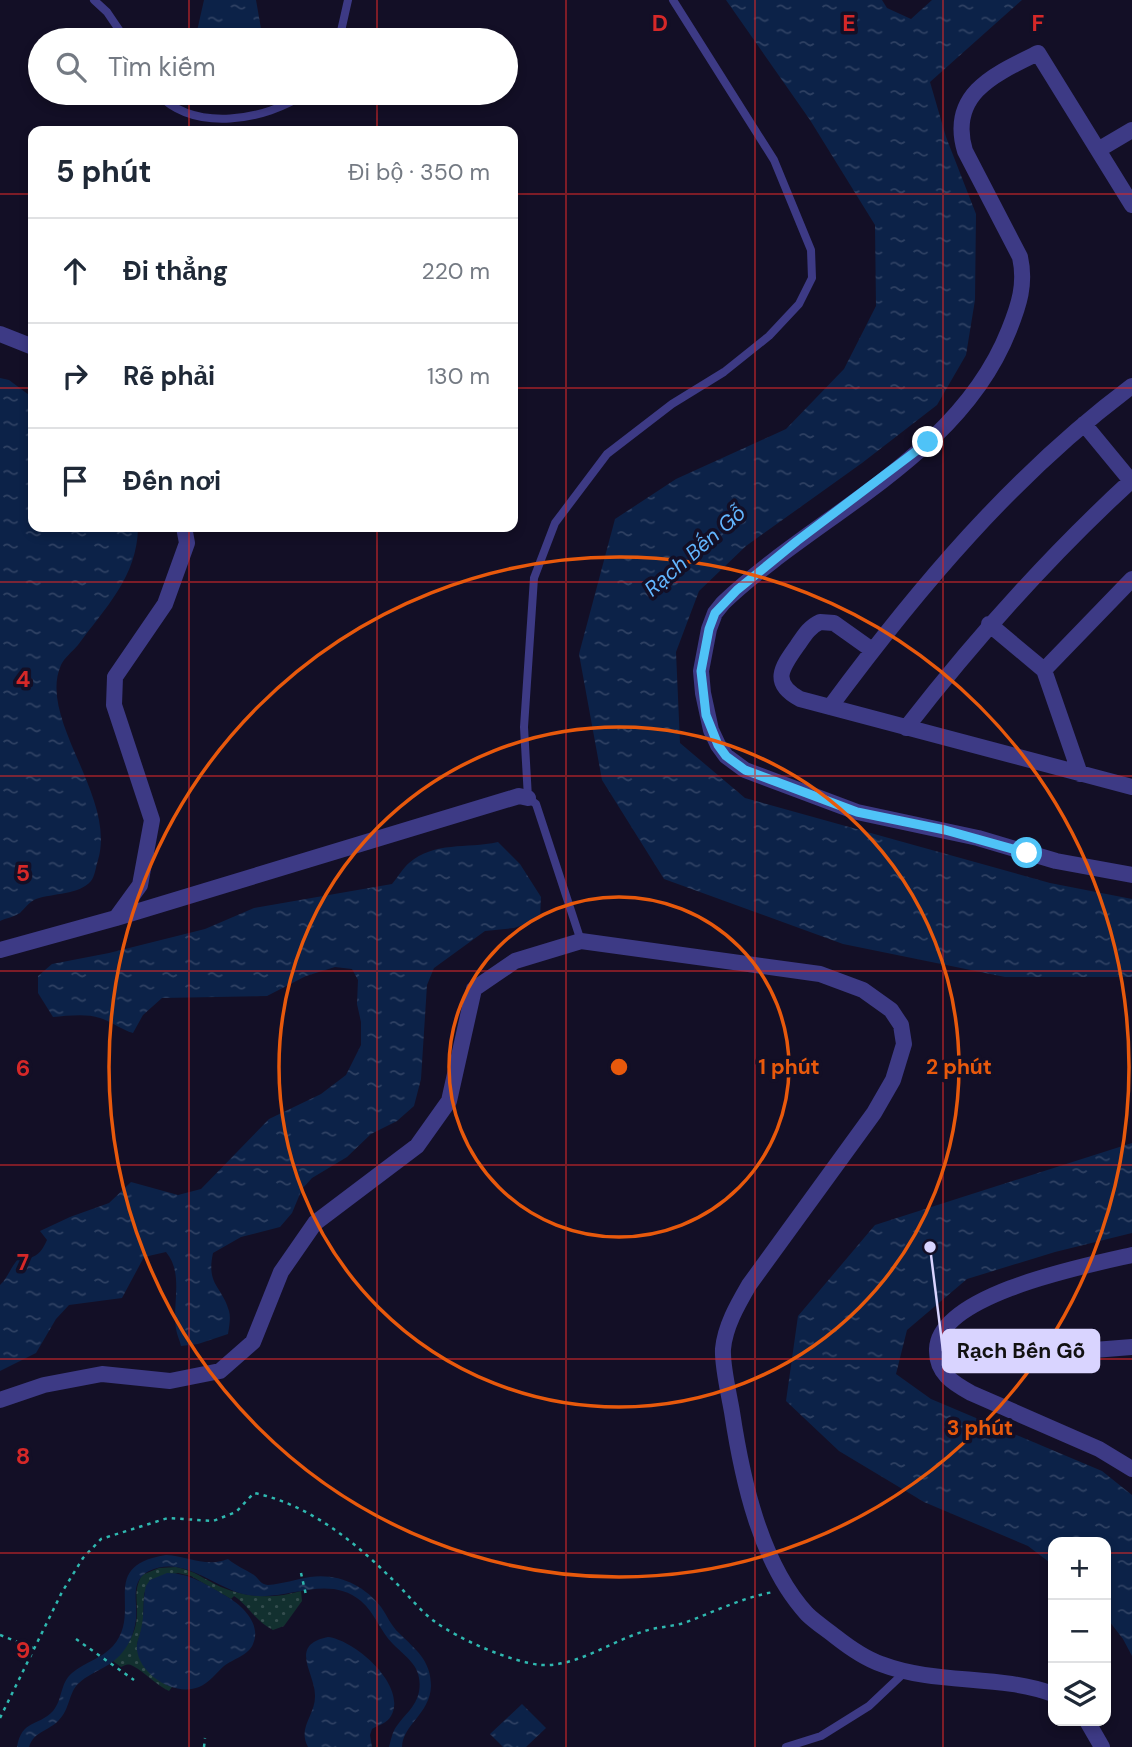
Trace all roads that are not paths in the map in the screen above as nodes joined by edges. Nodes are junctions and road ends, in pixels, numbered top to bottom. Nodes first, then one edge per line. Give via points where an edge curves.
1 (94, 0) edge
2 (348, 0) edge
3 (673, 0) edge
4 (118, 28) edge
5 (342, 28) edge
6 (173, 105) edge
7 (282, 105) edge
8 (1132, 130) edge
9 (1098, 150) junction
10 (1132, 205) edge
11 (0, 334) edge
12 (28, 345) edge
13 (1132, 386) edge
14 (1084, 424) junction
15 (1132, 481) edge
16 (185, 532) edge
17 (1132, 579) edge
18 (989, 624) junction
19 (872, 650) junction
20 (1044, 670) junction
21 (830, 707) junction
22 (906, 728) junction
23 (1080, 774) junction
24 (1132, 787) edge
25 (528, 798) junction
26 (1132, 875) edge
27 (116, 918) junction
28 (581, 941) junction
29 (0, 950) edge
30 (1132, 1255) edge
31 (1132, 1347) edge
32 (1069, 1352) dead end
33 (0, 1400) edge
34 (1132, 1469) edge
35 (906, 1671) junction
36 (1048, 1693) edge
37 (1090, 1726) edge
38 (786, 1747) edge
39 (1102, 1747) edge

1 - 4 lane
2 - 5 lane
3 - 25 lane via 774,160 811,250 812,278 799,304 769,336 607,454 555,523 534,578 524,727
6 - 7 lane via 224,119
8 - 9 street
9 - 10 street
9 - 26 street via 1038,52 978,88 969,99 960,123 965,151 1020,257 1024,274 1018,308 1005,341 970,398 928,442 723,603 709,629 701,671 710,730 726,756 745,770 857,812
11 - 12 street
13 - 14 street
14 - 15 street
14 - 19 street via 985,517
15 - 18 street
16 - 27 street via 187,543 164,604 115,677 114,705 152,820 140,885
17 - 20 street
18 - 20 street
18 - 22 street
19 - 21 street
19 - 21 street via 834,623 820,622 808,631 782,669 781,678 790,694
20 - 23 street
21 - 22 street
22 - 23 street
23 - 24 street
25 - 27 street via 519,796
25 - 28 lane via 536,804
27 - 29 street
28 - 33 street via 514,961 474,989 449,1101 417,1146 315,1223 281,1272 253,1342 220,1371 170,1381 102,1374 44,1385
28 - 35 street via 820,974 863,990 891,1010 901,1025 904,1044 893,1080 749,1285 732,1315 723,1349 738,1453 773,1562 807,1614 856,1652
30 - 34 street via 1045,1276 976,1303 948,1324 937,1346 937,1360 953,1383 1099,1449
31 - 32 street
35 - 36 street via 1008,1682
35 - 38 lane via 869,1706 821,1736
37 - 39 street

